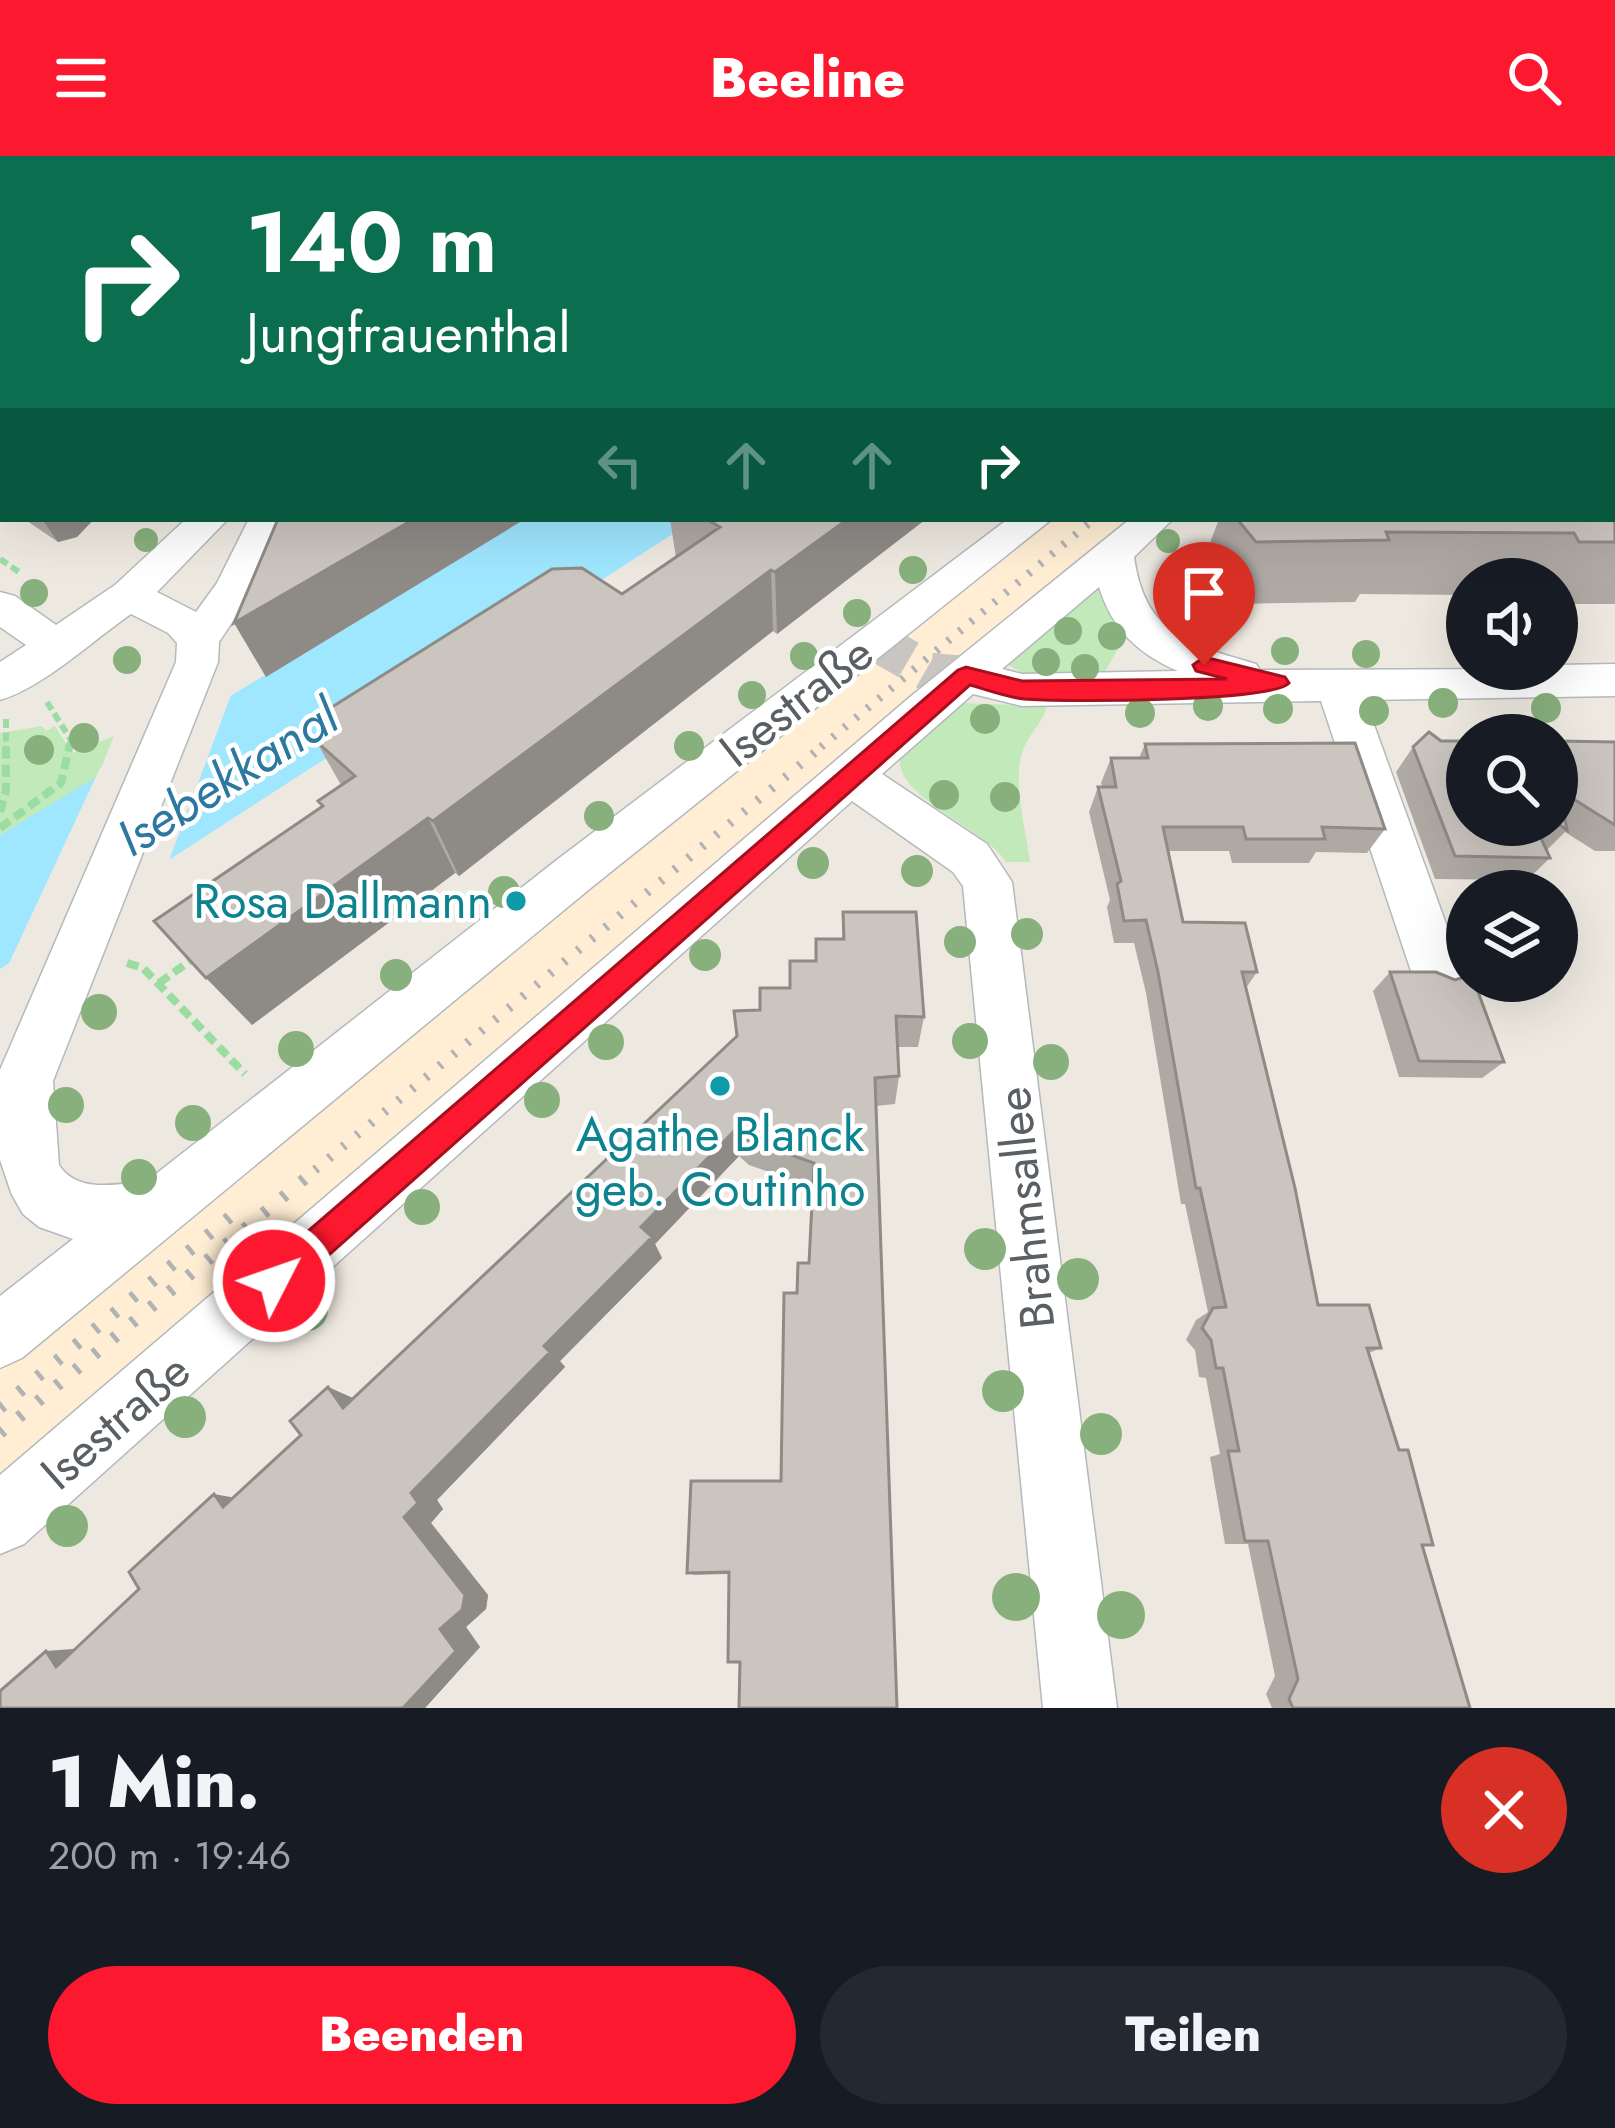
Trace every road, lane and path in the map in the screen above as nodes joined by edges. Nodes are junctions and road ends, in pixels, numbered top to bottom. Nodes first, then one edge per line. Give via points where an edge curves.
1 (206, 522) edge
2 (267, 522) edge
3 (1029, 522) edge
4 (1133, 535) edge
5 (129, 595) junction
6 (0, 606) edge
7 (198, 640) junction
8 (58, 647) junction
9 (966, 676) junction
10 (1615, 680) edge
11 (1277, 683) junction
12 (1337, 683) junction
13 (3, 698) edge
14 (50, 705) dead end
15 (851, 777) junction
16 (0, 812) edge
17 (0, 828) edge
18 (217, 942) edge
19 (102, 960) junction
20 (1437, 971) edge
21 (159, 983) junction
22 (245, 1074) dead end
23 (16, 1112) edge
24 (0, 1203) edge
25 (155, 1209) junction
26 (0, 1336) edge
27 (0, 1520) edge
28 (1079, 1708) edge

1 - 5 street
2 - 7 street
3 - 25 street, Isestraße
4 - 9 street, Isestraße
4 - 11 street via 1117,596 1144,632 1204,665
5 - 7 street via 184,623
5 - 8 street
6 - 8 street
7 - 19 street
8 - 13 street
9 - 11 street via 1022,690
9 - 15 street, Isestraße
10 - 12 street
11 - 12 street
12 - 20 street
13 - 16 path
14 - 17 path via 71,740 61,783
15 - 27 street, Isestraße
15 - 28 street, Brahmsallee via 970,858 987,882
18 - 21 path
19 - 21 path via 143,968
19 - 23 street
21 - 22 path
23 - 24 street
23 - 25 street via 32,1181 52,1201 109,1216
25 - 26 street, Isestraße

